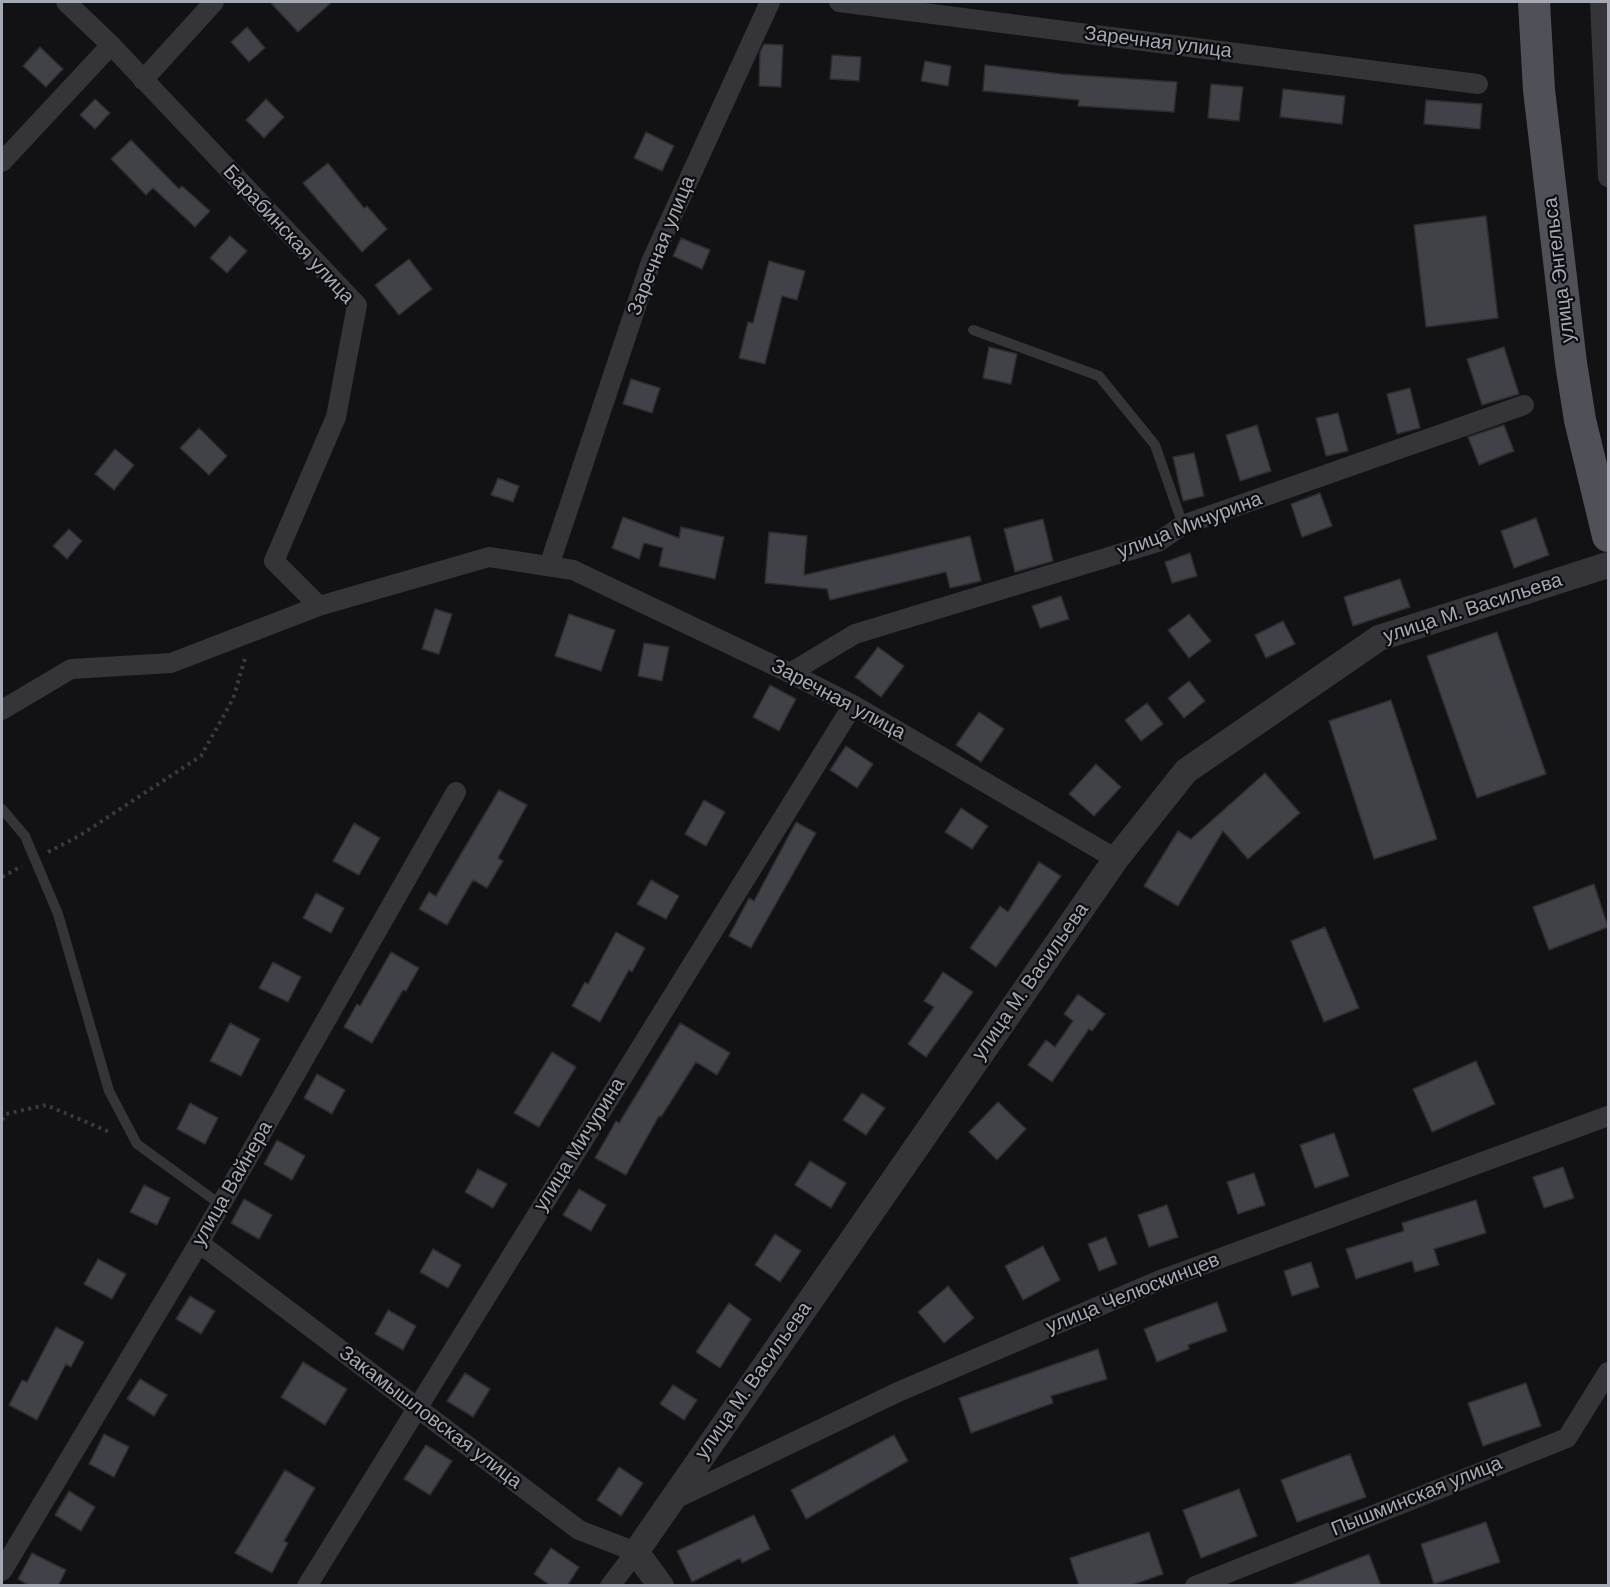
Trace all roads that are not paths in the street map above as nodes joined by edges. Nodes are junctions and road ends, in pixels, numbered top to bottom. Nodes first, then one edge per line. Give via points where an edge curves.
1 (66, 2) edge
2 (214, 2) edge
3 (770, 2) edge
4 (839, 2) edge
5 (1534, 2) edge
6 (1600, 2) edge
7 (111, 45) junction
8 (143, 80) junction
9 (1478, 84) dead end
10 (2, 162) edge
11 (1608, 177) edge
12 (973, 330) dead end
13 (1524, 405) dead end
14 (1183, 525) junction
15 (1608, 536) edge
16 (1608, 565) edge
17 (549, 566) junction
18 (319, 606) junction
19 (790, 673) junction
20 (853, 705) junction
21 (2, 710) edge
22 (456, 792) dead end
23 (2, 809) edge
24 (1116, 859) junction
25 (1608, 1116) edge
26 (221, 1205) junction
27 (199, 1243) junction
28 (1608, 1372) edge
29 (417, 1409) junction
30 (671, 1501) junction
31 (636, 1552) junction
32 (2, 1571) edge
33 (307, 1586) edge
34 (610, 1586) edge
35 (661, 1586) edge
36 (1195, 1586) edge

1 - 7 street, Барабинская улица
2 - 8 street
3 - 17 street, Заречная улица via 651,262
4 - 9 street, Заречная улица
5 - 15 main road, улица Энгельса via 1539,90 1571,363 1580,420
6 - 11 street
7 - 8 street, Барабинская улица
7 - 10 street
8 - 18 street, Барабинская улица via 357,305 336,417 274,561
12 - 14 lane via 1099,376 1155,446
13 - 14 street, улица Мичурина
14 - 19 street, улица Мичурина via 1158,542 855,634
16 - 24 street, улица М. Васильева via 1379,638 1186,771
17 - 18 street, Заречная улица via 489,557
17 - 19 street, Заречная улица via 573,570
18 - 21 street, Заречная улица via 171,663 71,669
19 - 20 street, Заречная улица
20 - 24 street, Заречная улица
20 - 29 street, улица Мичурина
22 - 26 street, улица Вайнера
23 - 26 lane via 25,836 58,914 109,1091 137,1144
24 - 30 street, улица М. Васильева
25 - 30 street, улица Челюскинцев via 1158,1281 898,1392
26 - 27 street, улица Вайнера
27 - 29 street, Закамышловская улица
27 - 32 street, улица Вайнера
28 - 36 street, Пышминская улица via 1568,1438
29 - 31 street, Закамышловская улица via 579,1530
29 - 33 street, улица Мичурина
30 - 31 street, улица М. Васильева
31 - 34 street, улица М. Васильева
31 - 35 street

